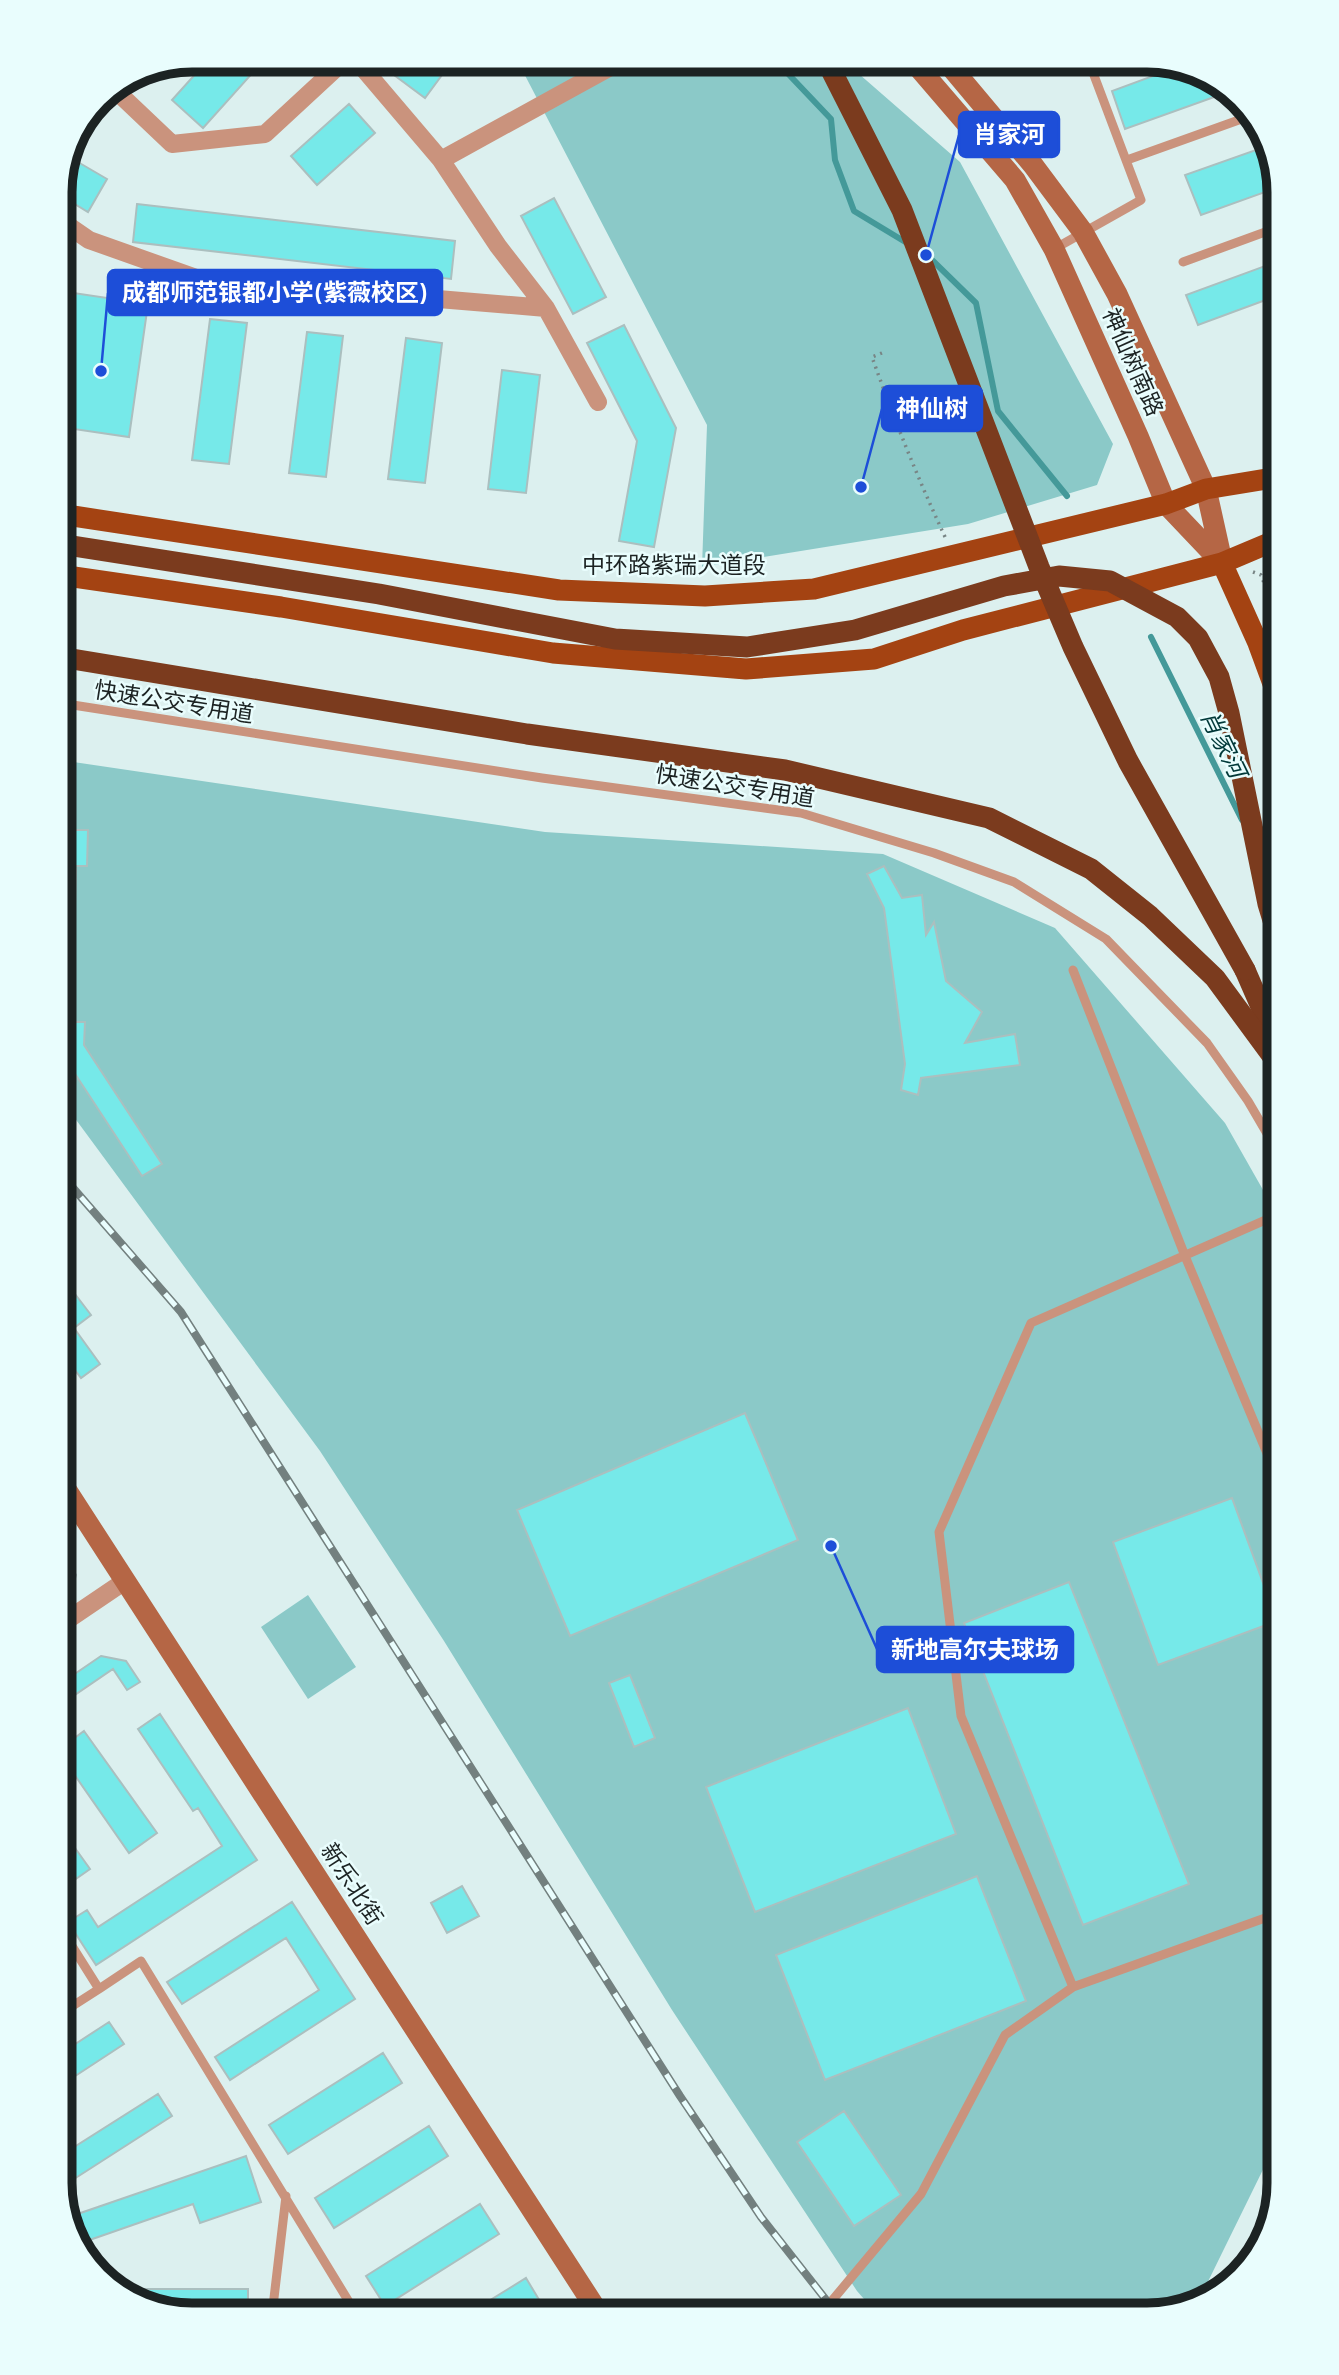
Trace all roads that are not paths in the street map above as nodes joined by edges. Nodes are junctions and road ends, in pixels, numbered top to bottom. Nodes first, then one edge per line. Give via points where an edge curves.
1 (332, 72) edge
2 (366, 72) edge
3 (601, 72) edge
4 (832, 72) edge
5 (922, 72) edge
6 (955, 72) edge
7 (1093, 72) edge
8 (121, 95) edge
9 (1243, 119) edge
10 (441, 160) junction
11 (1127, 160) junction
12 (72, 228) edge
13 (1267, 231) edge
14 (1083, 232) junction
15 (1054, 249) junction
16 (1183, 262) dead end
17 (546, 308) junction
18 (598, 402) dead end
19 (1267, 479) edge
20 (1206, 489) junction
21 (1166, 504) junction
22 (72, 516) edge
23 (1267, 544) edge
24 (72, 546) edge
25 (1222, 563) junction
26 (72, 577) edge
27 (72, 659) edge
28 (1267, 667) edge
29 (72, 705) edge
30 (1267, 899) edge
31 (1073, 970) dead end
32 (1245, 970) junction
33 (1267, 1000) edge
34 (1267, 1020) edge
35 (1267, 1049) edge
36 (1267, 1133) edge
37 (1267, 1219) edge
38 (1185, 1256) junction
39 (1267, 1453) edge
40 (72, 1499) edge
41 (125, 1581) junction
42 (72, 1617) edge
43 (1267, 1917) edge
44 (72, 1946) edge
45 (1073, 1987) junction
46 (99, 1989) junction
47 (72, 2006) edge
48 (286, 2196) junction
49 (273, 2303) edge
50 (350, 2303) edge
51 (592, 2303) edge
52 (830, 2303) edge

1 - 8 street via 265,134 173,144
2 - 10 street
3 - 10 street
4 - 32 highway, bridge via 902,210 1073,647 1129,761
5 - 15 main road, 神仙树南路 via 1015,180
6 - 14 main road
7 - 11 lane
9 - 11 lane
10 - 17 street
11 - 14 lane via 1141,200
12 - 17 street via 89,240 200,279
13 - 16 lane
14 - 15 lane
14 - 20 main road via 1117,294
15 - 21 main road, 神仙树南路
17 - 18 street
19 - 20 main road, 中环路紫瑞大道段
20 - 21 main road, 中环路紫瑞大道段
20 - 25 main road
21 - 22 main road, 中环路紫瑞大道段 via 814,589 705,596 559,590
21 - 25 main road, 神仙树南路
23 - 25 main road
24 - 30 highway, bridge via 379,594 615,639 747,647 855,630 1004,586 1059,576 1110,581 1177,617 1198,638 1219,677
25 - 26 main road via 963,630 874,659 746,669 552,653
25 - 28 main road, 神仙树南路
27 - 35 highway, bridge via 785,770 989,818 1091,870 1150,916 1215,978
29 - 36 lane, 快速公交专用道, bridge via 801,813 934,853 1014,882 1106,939 1207,1043
31 - 38 lane
32 - 33 highway
32 - 34 highway
37 - 38 lane
38 - 39 lane
38 - 45 lane via 1031,1322 939,1532 961,1717
40 - 41 main road, 新乐北街
41 - 42 street
41 - 51 main road, 新乐北街
43 - 45 lane
44 - 46 lane
45 - 52 lane via 1006,2035 921,2194
46 - 47 lane
46 - 48 lane via 141,1961
48 - 49 lane
48 - 50 lane

